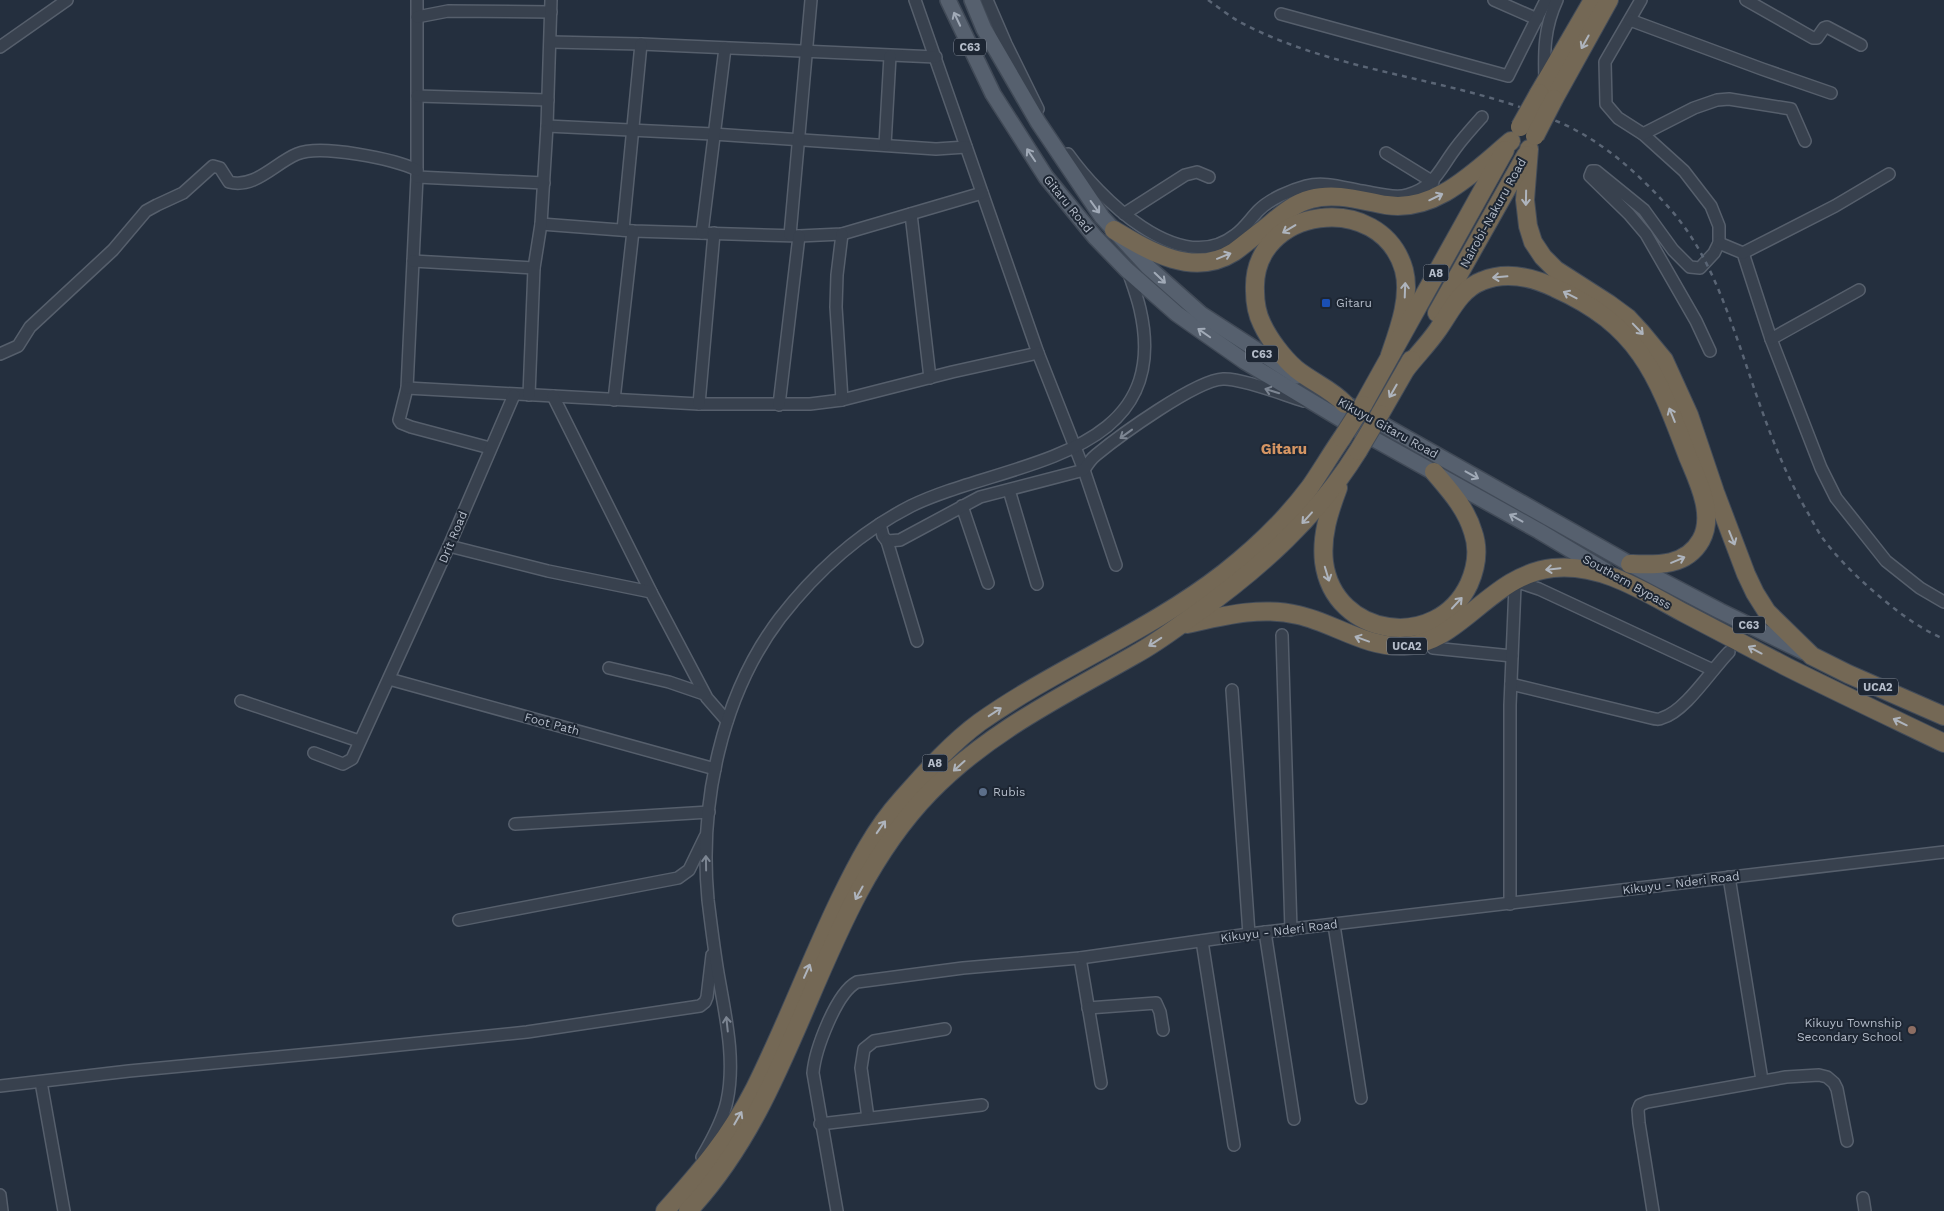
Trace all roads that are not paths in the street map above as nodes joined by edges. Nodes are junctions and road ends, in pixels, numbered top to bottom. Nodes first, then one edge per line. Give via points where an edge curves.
1 (67, 0) edge
2 (417, 0) edge
3 (551, 0) edge
4 (810, 0) edge
5 (915, 0) edge
6 (948, 0) edge
7 (972, 0) edge
8 (987, 0) edge
9 (1494, 0) edge
10 (1546, 0) edge
11 (1557, 0) edge
12 (1593, 0) edge
13 (1609, 0) edge
14 (1641, 0) edge
15 (1746, 0) edge
16 (550, 12) junction
17 (1281, 14) dead end
18 (417, 17) junction
19 (1537, 19) junction
20 (1630, 20) junction
21 (551, 42) junction
22 (641, 44) junction
23 (1861, 45) dead end
24 (0, 47) edge
25 (724, 48) junction
26 (806, 52) junction
27 (890, 56) junction
28 (936, 57) junction
29 (1546, 92) junction
30 (1831, 92) dead end
31 (417, 96) junction
32 (548, 100) junction
33 (1482, 117) dead end
34 (547, 126) junction
35 (634, 130) junction
36 (714, 134) junction
37 (1643, 134) junction
38 (1524, 138) junction
39 (799, 139) junction
40 (1805, 141) dead end
41 (885, 145) junction
42 (966, 147) junction
43 (1386, 152) dead end
44 (417, 174) junction
45 (1889, 174) dead end
46 (1209, 177) dead end
47 (1433, 182) junction
48 (544, 183) junction
49 (982, 193) junction
50 (911, 214) junction
51 (1124, 214) junction
52 (541, 224) junction
53 (1114, 230) junction
54 (628, 231) junction
55 (702, 233) junction
56 (714, 234) junction
57 (842, 234) junction
58 (795, 235) junction
59 (1719, 243) junction
60 (1743, 253) junction
61 (414, 260) junction
62 (534, 268) junction
63 (1127, 270) junction
64 (1859, 290) dead end
65 (1771, 339) junction
66 (1710, 351) dead end
67 (1038, 353) junction
68 (0, 354) edge
69 (1390, 355) junction
70 (1406, 369) junction
71 (930, 378) junction
72 (407, 388) junction
73 (514, 395) junction
74 (529, 395) junction
75 (553, 396) junction
76 (614, 400) junction
77 (842, 400) junction
78 (699, 404) junction
79 (1354, 404) junction
80 (779, 405) junction
81 (1318, 405) junction
82 (1073, 447) junction
83 (490, 448) junction
84 (1084, 470) junction
85 (1434, 472) junction
86 (1342, 476) junction
87 (1008, 490) junction
88 (962, 506) junction
89 (880, 524) junction
90 (887, 541) junction
91 (449, 546) junction
92 (1630, 564) junction
93 (1116, 565) dead end
94 (1618, 578) junction
95 (988, 583) dead end
96 (1037, 584) dead end
97 (651, 592) junction
98 (1685, 594) joint
99 (1944, 602) edge
100 (1179, 626) junction
101 (1282, 635) dead end
102 (917, 640) dead end
103 (1432, 648) dead end
104 (1729, 652) dead end
105 (1512, 656) junction
106 (1812, 656) junction
107 (609, 668) dead end
108 (1714, 670) junction
109 (389, 680) junction
110 (1511, 684) junction
111 (1232, 690) dead end
112 (704, 694) junction
113 (241, 701) dead end
114 (1944, 716) edge
115 (727, 721) junction
116 (359, 741) junction
117 (1944, 743) edge
118 (314, 753) dead end
119 (715, 769) junction
120 (709, 812) junction
121 (515, 824) dead end
122 (707, 834) junction
123 (1944, 852) edge
124 (1729, 877) junction
125 (1510, 904) junction
126 (459, 920) dead end
127 (1334, 925) junction
128 (1291, 930) junction
129 (1265, 932) junction
130 (1249, 934) junction
131 (1202, 941) junction
132 (714, 942) junction
133 (1080, 958) junction
134 (1088, 1008) junction
135 (945, 1029) dead end
136 (1163, 1030) dead end
137 (1762, 1080) junction
138 (41, 1082) junction
139 (1101, 1083) dead end
140 (0, 1086) edge
141 (1361, 1098) dead end
142 (982, 1105) dead end
143 (868, 1118) junction
144 (1294, 1119) dead end
145 (820, 1124) junction
146 (1847, 1142) dead end
147 (1234, 1145) dead end
148 (0, 1195) edge
149 (1863, 1198) dead end
150 (2, 1211) edge
151 (64, 1211) edge
152 (664, 1211) edge
153 (688, 1211) edge
154 (837, 1211) edge
155 (1653, 1211) edge
156 (1865, 1211) edge

1 - 24 street
2 - 18 street
3 - 16 street
4 - 26 street
5 - 28 street
63 -> 6 main road, Gitaru Road / C63 via 1052,185 1006,117
7 -> 53 main road, Gitaru Road / C63 via 984,29 1038,122 1077,182
8 - 51 street via 1049,128 1075,164
9 - 19 street
10 - 19 street
11 - 29 street via 1544,42
12 - 29 highway, Nairobi-Nakuru Road / A8
13 -> 29 highway, Nairobi-Nakuru Road / A8
14 - 20 street
15 - 23 street via 1815,38 1827,27
16 - 18 street via 448,11
16 - 21 street
17 - 19 street via 1508,76
18 - 31 street
20 - 30 street
20 - 37 street via 1605,62 1606,104 1618,118
21 - 22 street
21 - 32 street
22 - 25 street
22 - 35 street
25 - 26 street
25 - 36 street
26 - 27 street
26 - 39 street
27 - 28 street
27 - 41 street
28 - 42 street
29 - 38 highway, Nairobi-Nakuru Road / A8, bridge
31 - 32 street
31 - 44 street
32 - 34 street
33 - 47 street via 1455,148
34 - 35 street
34 - 48 street
35 - 36 street
35 - 54 street
36 - 39 street
36 - 55 street
37 - 40 street via 1694,108 1729,99 1791,109
37 - 59 street via 1684,171 1707,199 1719,226
53 -> 38 highway, C63 via 1165,258 1190,262 1215,260 1233,252 1290,208 1310,199 1338,196 1389,205 1408,205 1433,199
38 - 69 highway, Nairobi-Nakuru Road / A8
38 - 70 highway, Nairobi-Nakuru Road / A8
38 -> 106 highway via 1525,200 1533,242 1556,270 1628,318 1664,360 1755,593 1767,612
39 - 41 street
39 - 58 street
41 - 42 street via 936,149
42 - 49 street
43 - 47 street
44 - 48 street
44 - 61 street
44 - 68 street via 400,162 339,151 305,151 239,185 229,182 220,168 212,166 183,193 146,211 113,250 30,327 18,346
45 - 60 street
46 - 51 street via 1197,172 1185,175
47 - 51 street via 1407,195 1386,195 1324,184 1306,186 1260,208 1235,236 1212,246 1191,248 1173,243
48 - 52 street
49 - 50 street
49 - 67 street
50 - 57 street
50 - 71 street
52 - 54 street
52 - 62 street
53 -> 79 main road, Kikuyu Gitaru Road / C63 via 1160,278 1201,314 1274,362
54 - 55 street
54 - 76 street
55 - 56 street
56 - 58 street
56 - 78 street
57 - 58 street
57 - 77 street via 836,307
58 - 80 street
59 - 60 street
59 - 66 street via 1700,268 1690,267 1673,250 1644,210 1596,172 1590,173 1591,178 1630,214 1646,234
60 - 65 street
61 - 62 street
61 - 72 street
62 - 74 street
81 -> 63 main road, Gitaru Road / C63 via 1244,361 1177,314
63 - 82 street via 1140,308 1143,329 1144,349 1138,385 1128,404 1111,424
64 - 65 street
65 - 99 street via 1821,468 1836,498 1886,561
67 - 71 street
67 - 82 street
69 - 79 highway, Nairobi-Nakuru Road / A8
69 -> 79 highway via 1404,309 1404,271 1398,256 1382,235 1358,222 1332,216 1304,221 1279,234 1261,255 1255,276 1255,303 1261,323 1295,368
70 -> 86 highway, Nairobi-Nakuru Road / A8, bridge
92 -> 70 highway via 1669,564 1687,556 1701,540 1705,513 1700,488 1658,382 1641,352 1610,319 1548,284 1521,276 1491,278 1466,291
71 - 77 street
72 - 73 street
72 - 83 street via 398,420 400,423
73 - 74 street
73 - 83 street, Drit Road
74 - 75 street
75 - 76 street
75 - 97 street
76 - 78 street
77 - 80 street
78 - 80 street
79 -> 92 main road, Kikuyu Gitaru Road / C63
152 -> 79 highway, Nairobi-Nakuru Road / A8, bridge via 719,1148 747,1104 860,858 898,804 978,723 1144,627 1244,557 1310,487 1342,438
81 -> 84 street via 1248,384 1224,379 1208,382 1156,413 1095,456
81 - 85 main road, Southern Bypass / C63
82 - 84 street
82 - 89 street via 1032,465 952,488
83 - 91 street, Drit Road
84 - 87 street
84 - 93 street
86 -> 85 highway via 1326,522 1324,563 1327,576 1342,601 1358,616 1379,626 1402,628 1440,618 1456,605 1475,564 1476,542 1468,518
94 -> 85 main road, Southern Bypass / C63
86 -> 100 highway, A8 via 1294,533 1266,560
87 - 88 street via 988,494
87 - 96 street
88 - 90 street via 900,540
88 - 95 street
89 - 90 street
89 - 115 street via 840,554 807,586 779,620 746,677
90 - 102 street
91 - 97 street
91 - 109 street, Drit Road
92 - 98 main road, Kikuyu Gitaru Road / C63
94 -> 100 highway, UCA2 via 1569,568 1526,574 1494,592 1450,629 1407,646 1374,643 1317,621 1274,611 1230,615
117 -> 94 highway, Southern Bypass / UCA2 via 1787,667
97 - 112 street
98 - 106 main road, Southern Bypass / C63
100 -> 153 highway, A8 via 1020,719 966,760 913,812 895,834 857,896 772,1087 737,1150
101 - 128 street
103 - 105 street
104 - 108 street
105 - 108 street via 1515,586 1521,584 1539,589
105 - 110 street
106 - 114 highway, Southern Bypass / UCA2
107 - 112 street
108 - 110 street via 1675,711 1660,719
109 - 116 street, Drit Road
109 - 119 street, Foot Path
110 - 125 street
111 - 130 street
112 - 115 street
113 - 116 street
115 - 119 street
116 - 118 street, Drit Road via 352,759 343,764
119 - 120 street
120 - 121 street
120 - 122 street
122 - 126 street via 689,870 678,878
132 -> 122 street via 707,884
123 - 124 street, Kikuyu - Nderi Road
124 - 125 street, Kikuyu - Nderi Road
124 - 137 street
125 - 127 street, Kikuyu - Nderi Road
127 - 128 street, Kikuyu - Nderi Road
127 - 141 street
128 - 129 street, Kikuyu - Nderi Road
129 - 130 street, Kikuyu - Nderi Road
129 - 144 street
130 - 131 street, Kikuyu - Nderi Road
131 - 133 street, Kikuyu - Nderi Road
131 - 147 street
132 - 138 street via 707,997 700,1006 527,1032
152 -> 132 street via 689,1179 709,1145 727,1103 730,1073 726,1022
133 - 134 street
133 - 145 street, Kikuyu - Nderi Road via 963,968 857,982 850,986 830,1018 814,1061
134 - 136 street via 1156,1003
134 - 139 street
135 - 143 street via 874,1041 864,1049 862,1068
137 - 146 street via 1819,1075 1831,1079 1837,1089
137 - 155 street via 1640,1105 1639,1123
138 - 140 street
138 - 151 street
142 - 143 street
143 - 145 street
145 - 154 street, Kikuyu - Nderi Road
148 - 150 street
149 - 156 street

